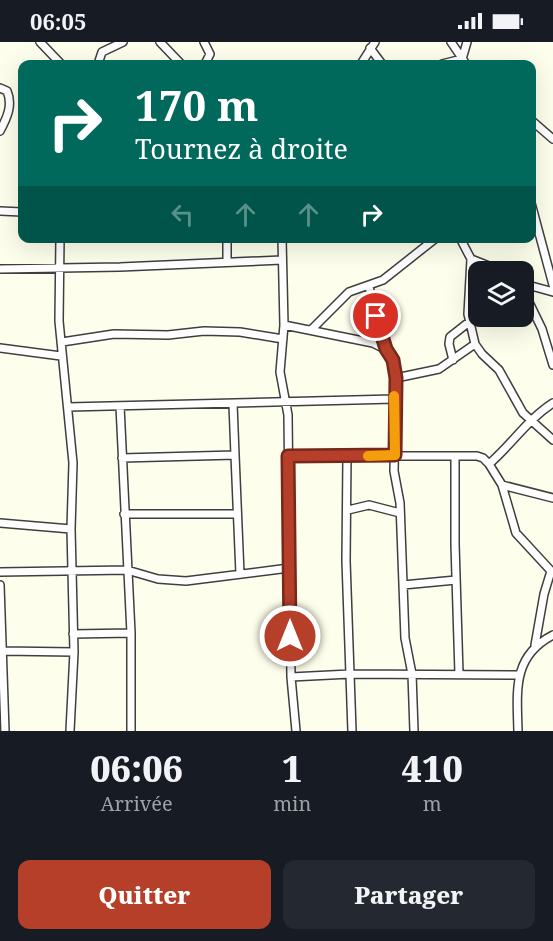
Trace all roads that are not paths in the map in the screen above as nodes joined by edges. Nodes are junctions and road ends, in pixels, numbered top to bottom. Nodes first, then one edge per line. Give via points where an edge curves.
1 (40, 42) edge
2 (123, 42) edge
3 (160, 42) edge
4 (204, 42) edge
5 (451, 42) edge
6 (467, 42) edge
7 (372, 45) edge
8 (57, 60) edge
9 (100, 60) edge
10 (177, 60) edge
11 (207, 60) edge
12 (363, 60) edge
13 (380, 60) edge
14 (463, 60) edge
15 (464, 60) edge
16 (0, 88) edge
17 (536, 124) edge
18 (0, 131) edge
19 (553, 139) edge
20 (0, 211) edge
21 (18, 212) edge
22 (536, 218) edge
23 (60, 243) edge
24 (226, 243) edge
25 (282, 243) edge
26 (430, 243) edge
27 (463, 243) edge
28 (549, 256) edge
29 (471, 259) joint
30 (282, 260) junction
31 (476, 261) edge
32 (227, 262) junction
33 (60, 267) junction
34 (0, 269) edge
35 (553, 285) edge
36 (369, 287) junction
37 (534, 287) edge
38 (553, 292) edge
39 (534, 312) edge
40 (468, 322) edge
41 (284, 325) junction
42 (471, 327) edge
43 (542, 328) junction
44 (310, 330) junction
45 (553, 330) edge
46 (283, 339) junction
47 (62, 342) junction
48 (475, 344) junction
49 (0, 348) edge
50 (386, 349) junction
51 (61, 356) junction
52 (453, 360) junction
53 (553, 364) edge
54 (396, 378) junction
55 (394, 399) junction
56 (285, 401) junction
57 (553, 403) edge
58 (233, 404) junction
59 (120, 406) junction
60 (68, 407) junction
61 (530, 420) junction
62 (553, 440) edge
63 (235, 455) junction
64 (395, 455) junction
65 (288, 456) junction
66 (347, 457) junction
67 (455, 457) junction
68 (122, 458) junction
69 (489, 464) junction
70 (502, 485) junction
71 (553, 498) edge
72 (348, 510) junction
73 (400, 513) junction
74 (124, 514) junction
75 (237, 514) junction
76 (0, 523) edge
77 (71, 530) junction
78 (289, 568) junction
79 (127, 570) junction
80 (0, 572) edge
81 (73, 572) junction
82 (552, 572) edge
83 (240, 574) junction
84 (456, 580) junction
85 (0, 585) edge
86 (403, 585) junction
87 (131, 633) junction
88 (73, 634) junction
89 (553, 635) edge
90 (535, 645) junction
91 (2, 651) junction
92 (74, 652) junction
93 (350, 674) junction
94 (412, 674) junction
95 (459, 674) junction
96 (519, 675) junction
97 (291, 677) junction
98 (2, 681) edge
99 (5, 731) edge
100 (70, 731) edge
101 (131, 731) edge
102 (296, 731) edge
103 (352, 731) edge
104 (414, 731) edge
105 (518, 731) edge

1 - 8 street
2 - 9 street via 102,52
3 - 10 street
4 - 11 street via 210,54
5 - 14 street
6 - 15 street
7 - 12 street
7 - 13 street
16 - 18 street via 7,91 10,100
17 - 19 street
20 - 21 street
22 - 28 street
23 - 33 street
24 - 32 street
25 - 30 street
26 - 36 street
27 - 29 street
28 - 35 street
29 - 31 street
30 - 32 street
30 - 41 street
32 - 33 street
33 - 34 street
33 - 47 street
36 - 44 street via 349,292
36 - 50 street
37 - 38 street
39 - 43 street
40 - 52 street via 450,336
41 - 44 street
41 - 46 street
42 - 48 street
43 - 45 street
43 - 53 street
44 - 50 street
46 - 47 street via 204,331 114,334
46 - 56 street via 280,372
47 - 51 street
48 - 52 street
48 - 61 street via 499,370
49 - 51 street
50 - 54 street via 393,360
51 - 60 street
52 - 54 street via 429,372
54 - 55 street
55 - 56 street
55 - 64 street
56 - 58 street
56 - 65 street
57 - 61 street
58 - 59 street
58 - 63 street
59 - 60 street
59 - 68 street
60 - 77 street via 73,463
61 - 62 street
61 - 69 street
63 - 68 street
63 - 75 street
64 - 66 street
64 - 67 street
64 - 73 street
65 - 66 street
65 - 78 street
66 - 72 street
67 - 69 street via 481,456
67 - 84 street
68 - 74 street
69 - 70 street
70 - 71 street
70 - 82 street via 516,534
72 - 73 street via 369,505
72 - 93 street
73 - 86 street
74 - 75 street
74 - 79 street
75 - 83 street
76 - 77 street
77 - 81 street
78 - 83 street
78 - 97 street
79 - 81 street
79 - 83 street via 176,581
79 - 87 street
80 - 81 street
81 - 88 street
82 - 90 street
84 - 86 street
84 - 95 street
85 - 91 street
86 - 94 street via 405,638
87 - 88 street
87 - 101 street
88 - 92 street
89 - 90 street
90 - 96 street
91 - 92 street
91 - 98 street
92 - 100 street
93 - 94 street
93 - 97 street
93 - 103 street
94 - 95 street
94 - 104 street
95 - 96 street
96 - 105 street
97 - 102 street
98 - 99 street

